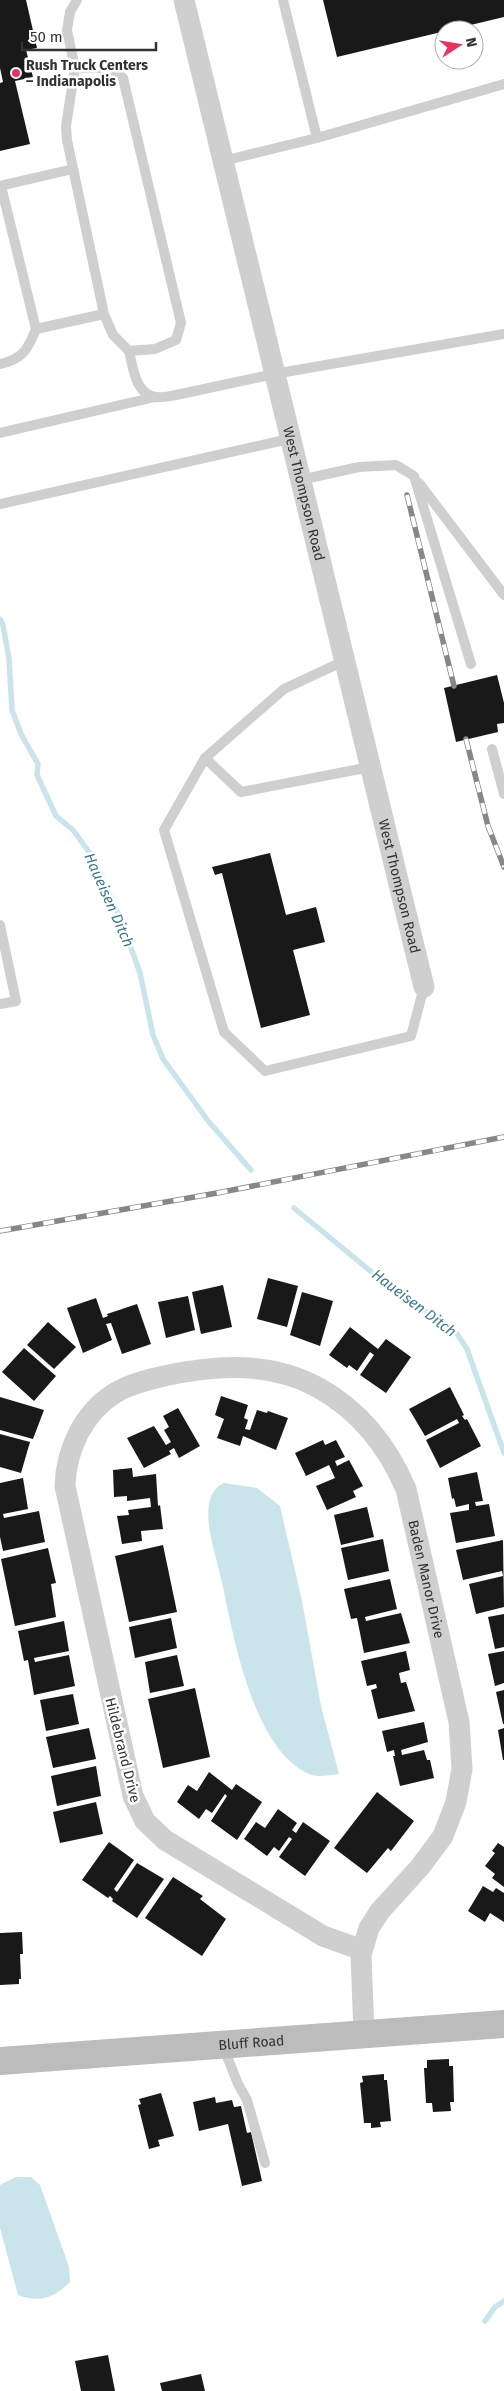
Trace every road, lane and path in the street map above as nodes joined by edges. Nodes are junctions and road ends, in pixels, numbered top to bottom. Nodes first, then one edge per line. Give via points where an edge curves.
1 (77, 0) edge
2 (184, 0) edge
3 (283, 0) edge
4 (75, 68) junction
5 (504, 84) edge
6 (317, 138) junction
7 (223, 161) junction
8 (73, 169) junction
9 (1, 186) edge
10 (104, 314) junction
11 (36, 329) junction
12 (504, 334) edge
13 (129, 351) junction
14 (0, 364) edge
15 (274, 374) junction
16 (156, 397) junction
17 (0, 433) edge
18 (289, 439) junction
19 (414, 476) junction
20 (300, 480) junction
21 (0, 504) edge
22 (504, 594) edge
23 (344, 661) junction
24 (471, 664) dead end
25 (492, 749) dead end
26 (204, 758) junction
27 (370, 767) junction
28 (504, 794) edge
29 (0, 925) edge
30 (424, 986) joint
31 (0, 1004) edge
32 (80, 1431) joint
33 (362, 1950) junction
34 (504, 2024) edge
35 (364, 2034) junction
36 (223, 2045) junction
37 (0, 2062) edge
38 (265, 2164) dead end

1 - 4 lane via 70,12 67,30
2 - 7 street, West Thompson Road
3 - 6 lane
4 - 8 lane via 66,126
4 - 13 lane via 110,68 122,78 181,323 176,340 155,349
5 - 6 lane
6 - 7 lane
7 - 15 street, West Thompson Road
8 - 9 lane
8 - 10 lane
9 - 11 lane
10 - 11 lane
10 - 13 lane via 114,335
11 - 14 lane via 28,349 12,361
12 - 15 lane
13 - 16 lane via 135,378 142,390
15 - 16 lane
15 - 18 street, West Thompson Road
16 - 17 lane
18 - 20 street, West Thompson Road
18 - 21 lane
19 - 20 lane via 396,465 358,467
19 - 22 lane
19 - 24 lane
20 - 23 street, West Thompson Road
23 - 26 lane via 284,689
23 - 27 street, West Thompson Road
25 - 28 lane
26 - 27 lane via 241,792
26 - 30 lane via 164,830 224,1032 265,1071 411,1036
27 - 30 street, West Thompson Road
29 - 31 lane via 16,1001
32 - 33 street, Hildebrand Drive via 66,1472 67,1502 128,1780 145,1821 164,1840 323,1936
32 - 33 street, Baden Manor Drive via 93,1412 115,1393 142,1382 214,1367 267,1370 318,1387 342,1403 364,1423 398,1471 412,1508 459,1722 462,1769 456,1802 443,1836 420,1868 380,1911 369,1928
33 - 35 street, Baden Manor Drive
34 - 35 main road, Bluff Road
35 - 36 main road, Bluff Road
36 - 37 main road, Bluff Road
36 - 38 lane via 247,2100

